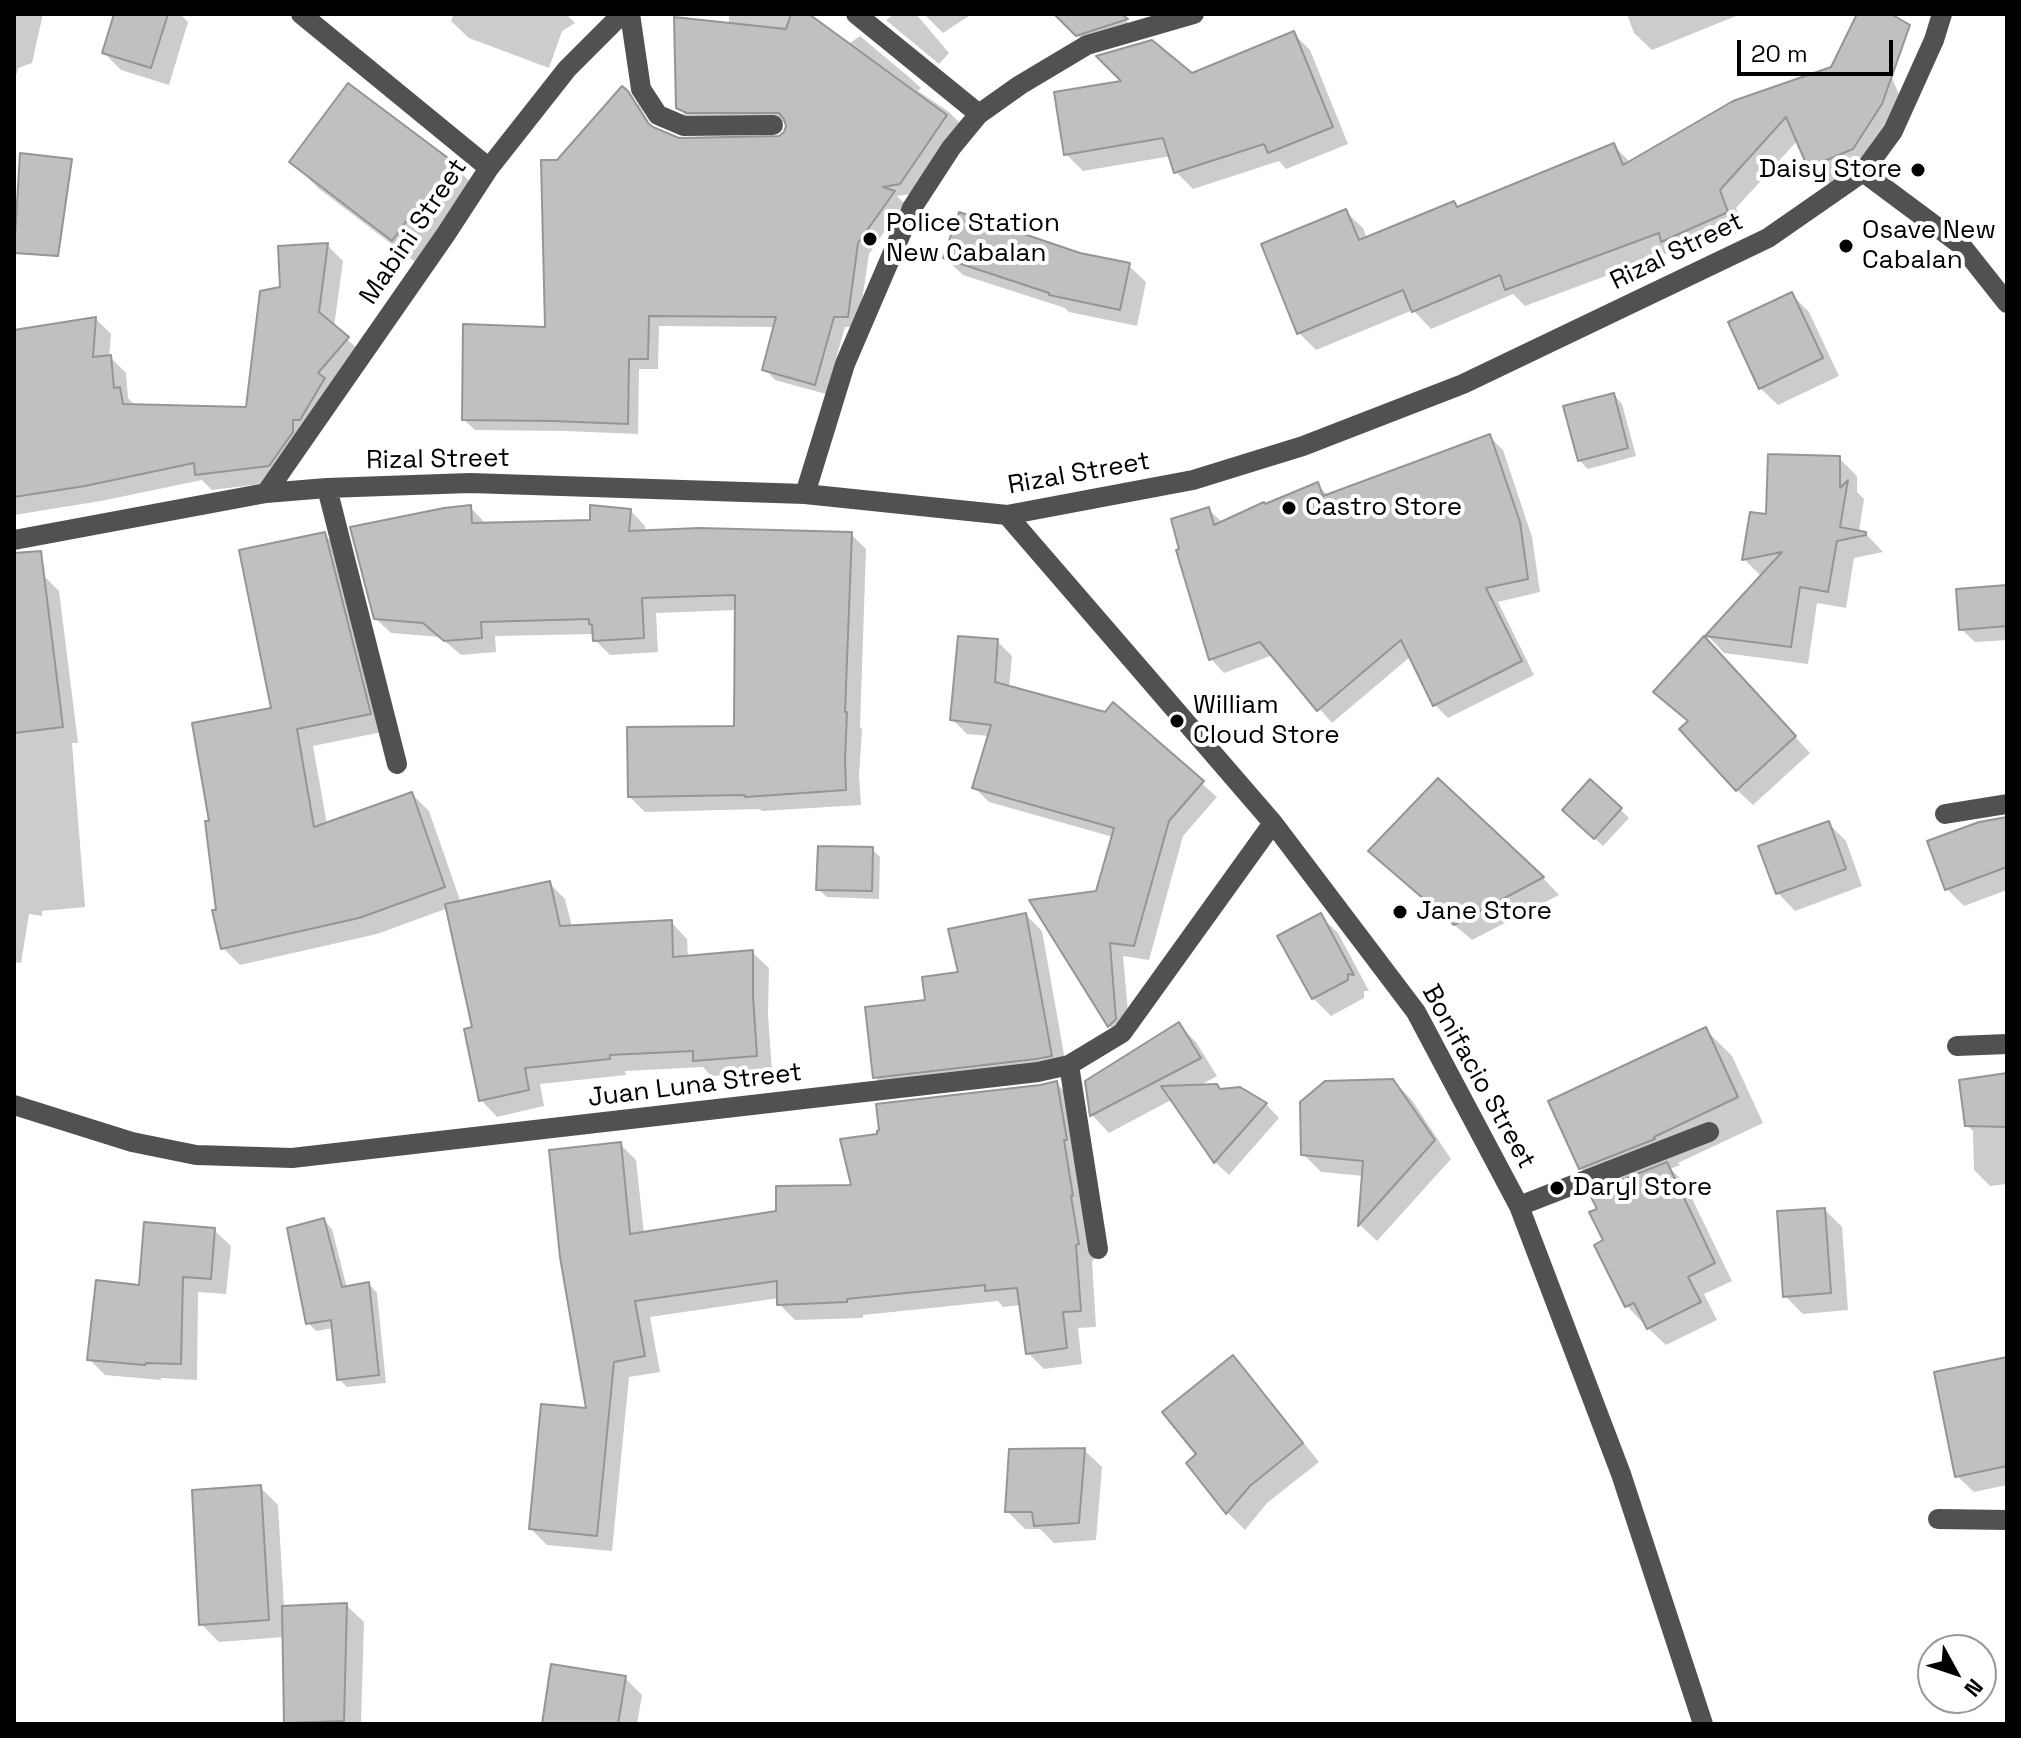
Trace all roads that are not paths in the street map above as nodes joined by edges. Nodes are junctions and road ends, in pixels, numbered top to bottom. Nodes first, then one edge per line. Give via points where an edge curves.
1 (301, 14) edge
2 (622, 14) edge
3 (630, 14) edge
4 (856, 14) edge
5 (1194, 14) edge
6 (1942, 14) edge
7 (979, 114) junction
8 (773, 125) dead end
9 (489, 168) junction
10 (1863, 172) junction
11 (2007, 303) edge
12 (327, 488) junction
13 (266, 493) junction
14 (805, 494) junction
15 (1007, 515) junction
16 (14, 540) edge
17 (397, 764) dead end
18 (2007, 804) edge
19 (1945, 814) dead end
20 (1273, 823) junction
21 (2007, 1044) edge
22 (1957, 1046) dead end
23 (1069, 1065) junction
24 (14, 1105) edge
25 (1709, 1132) dead end
26 (1519, 1206) junction
27 (1098, 1249) dead end
28 (1938, 1519) dead end
29 (2007, 1520) edge
30 (1703, 1724) edge

1 - 9 street
2 - 9 street, Mabini Street via 567,69
3 - 8 street via 641,89 658,115 684,126
4 - 7 street
5 - 7 street via 1087,45
6 - 10 street, Rizal Street via 1893,131
7 - 14 street via 912,208 845,364
9 - 13 street, Mabini Street
10 - 11 street via 1961,245
10 - 15 street, Rizal Street via 1768,238 1463,384 1303,446 1193,480
12 - 13 street, Rizal Street
12 - 14 street, Rizal Street via 470,483
12 - 17 street
13 - 16 street, Rizal Street
14 - 15 street, Rizal Street
15 - 20 street, Bonifacio Street
18 - 19 street
20 - 23 street, Juan Luna Street via 1122,1033
20 - 26 street, Bonifacio Street via 1416,1012
21 - 22 street
23 - 24 street, Juan Luna Street via 292,1158 196,1155 132,1142
23 - 27 street
25 - 26 street
26 - 30 street, Bonifacio Street via 1621,1474
28 - 29 street

